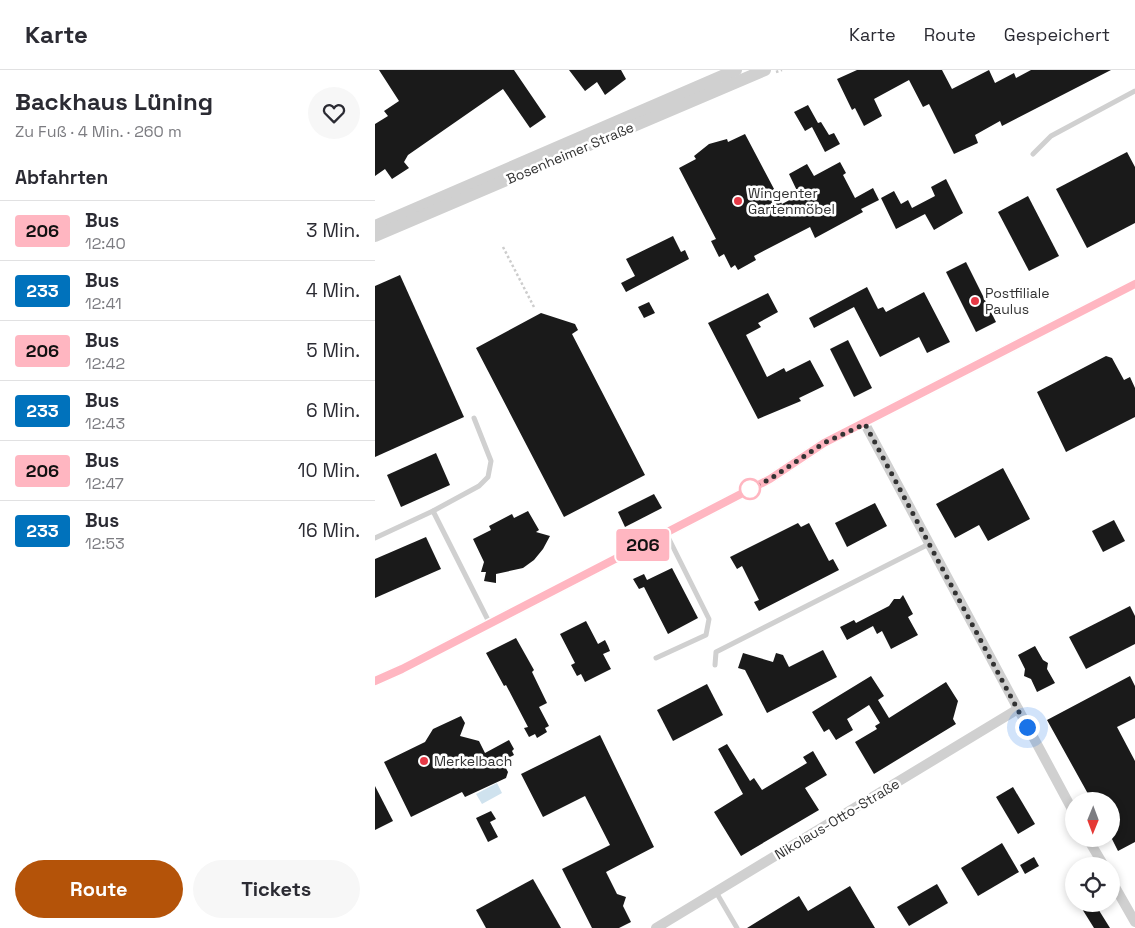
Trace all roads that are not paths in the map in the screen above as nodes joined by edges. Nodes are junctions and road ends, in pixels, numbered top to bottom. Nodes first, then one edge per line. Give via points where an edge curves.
1 (736, 70) edge
2 (765, 70) edge
3 (1135, 91) edge
4 (1033, 154) dead end
5 (375, 226) edge
6 (375, 236) edge
7 (1135, 284) edge
8 (474, 418) dead end
9 (865, 424) junction
10 (433, 511) junction
11 (665, 533) junction
12 (375, 538) edge
13 (929, 544) junction
14 (490, 624) junction
15 (656, 658) dead end
16 (715, 665) dead end
17 (375, 681) edge
18 (1018, 709) junction
19 (1065, 796) edge
20 (716, 892) junction
21 (1120, 896) edge
22 (1135, 922) edge
23 (656, 928) edge
24 (737, 928) edge

1 - 5 street, Bosenheimer Straße
2 - 6 street, Bosenheimer Straße
3 - 4 lane via 1051,136
7 - 9 street
8 - 10 lane via 491,461 487,477 479,486
9 - 11 street via 824,443 770,479
9 - 13 street
10 - 12 lane
10 - 14 lane
11 - 14 street
11 - 15 lane via 709,619 706,635
13 - 16 lane via 716,652
13 - 18 street
14 - 17 street
18 - 19 street
18 - 20 street, Nikolaus-Otto-Straße
20 - 23 street, Nikolaus-Otto-Straße
20 - 24 lane
21 - 22 street

